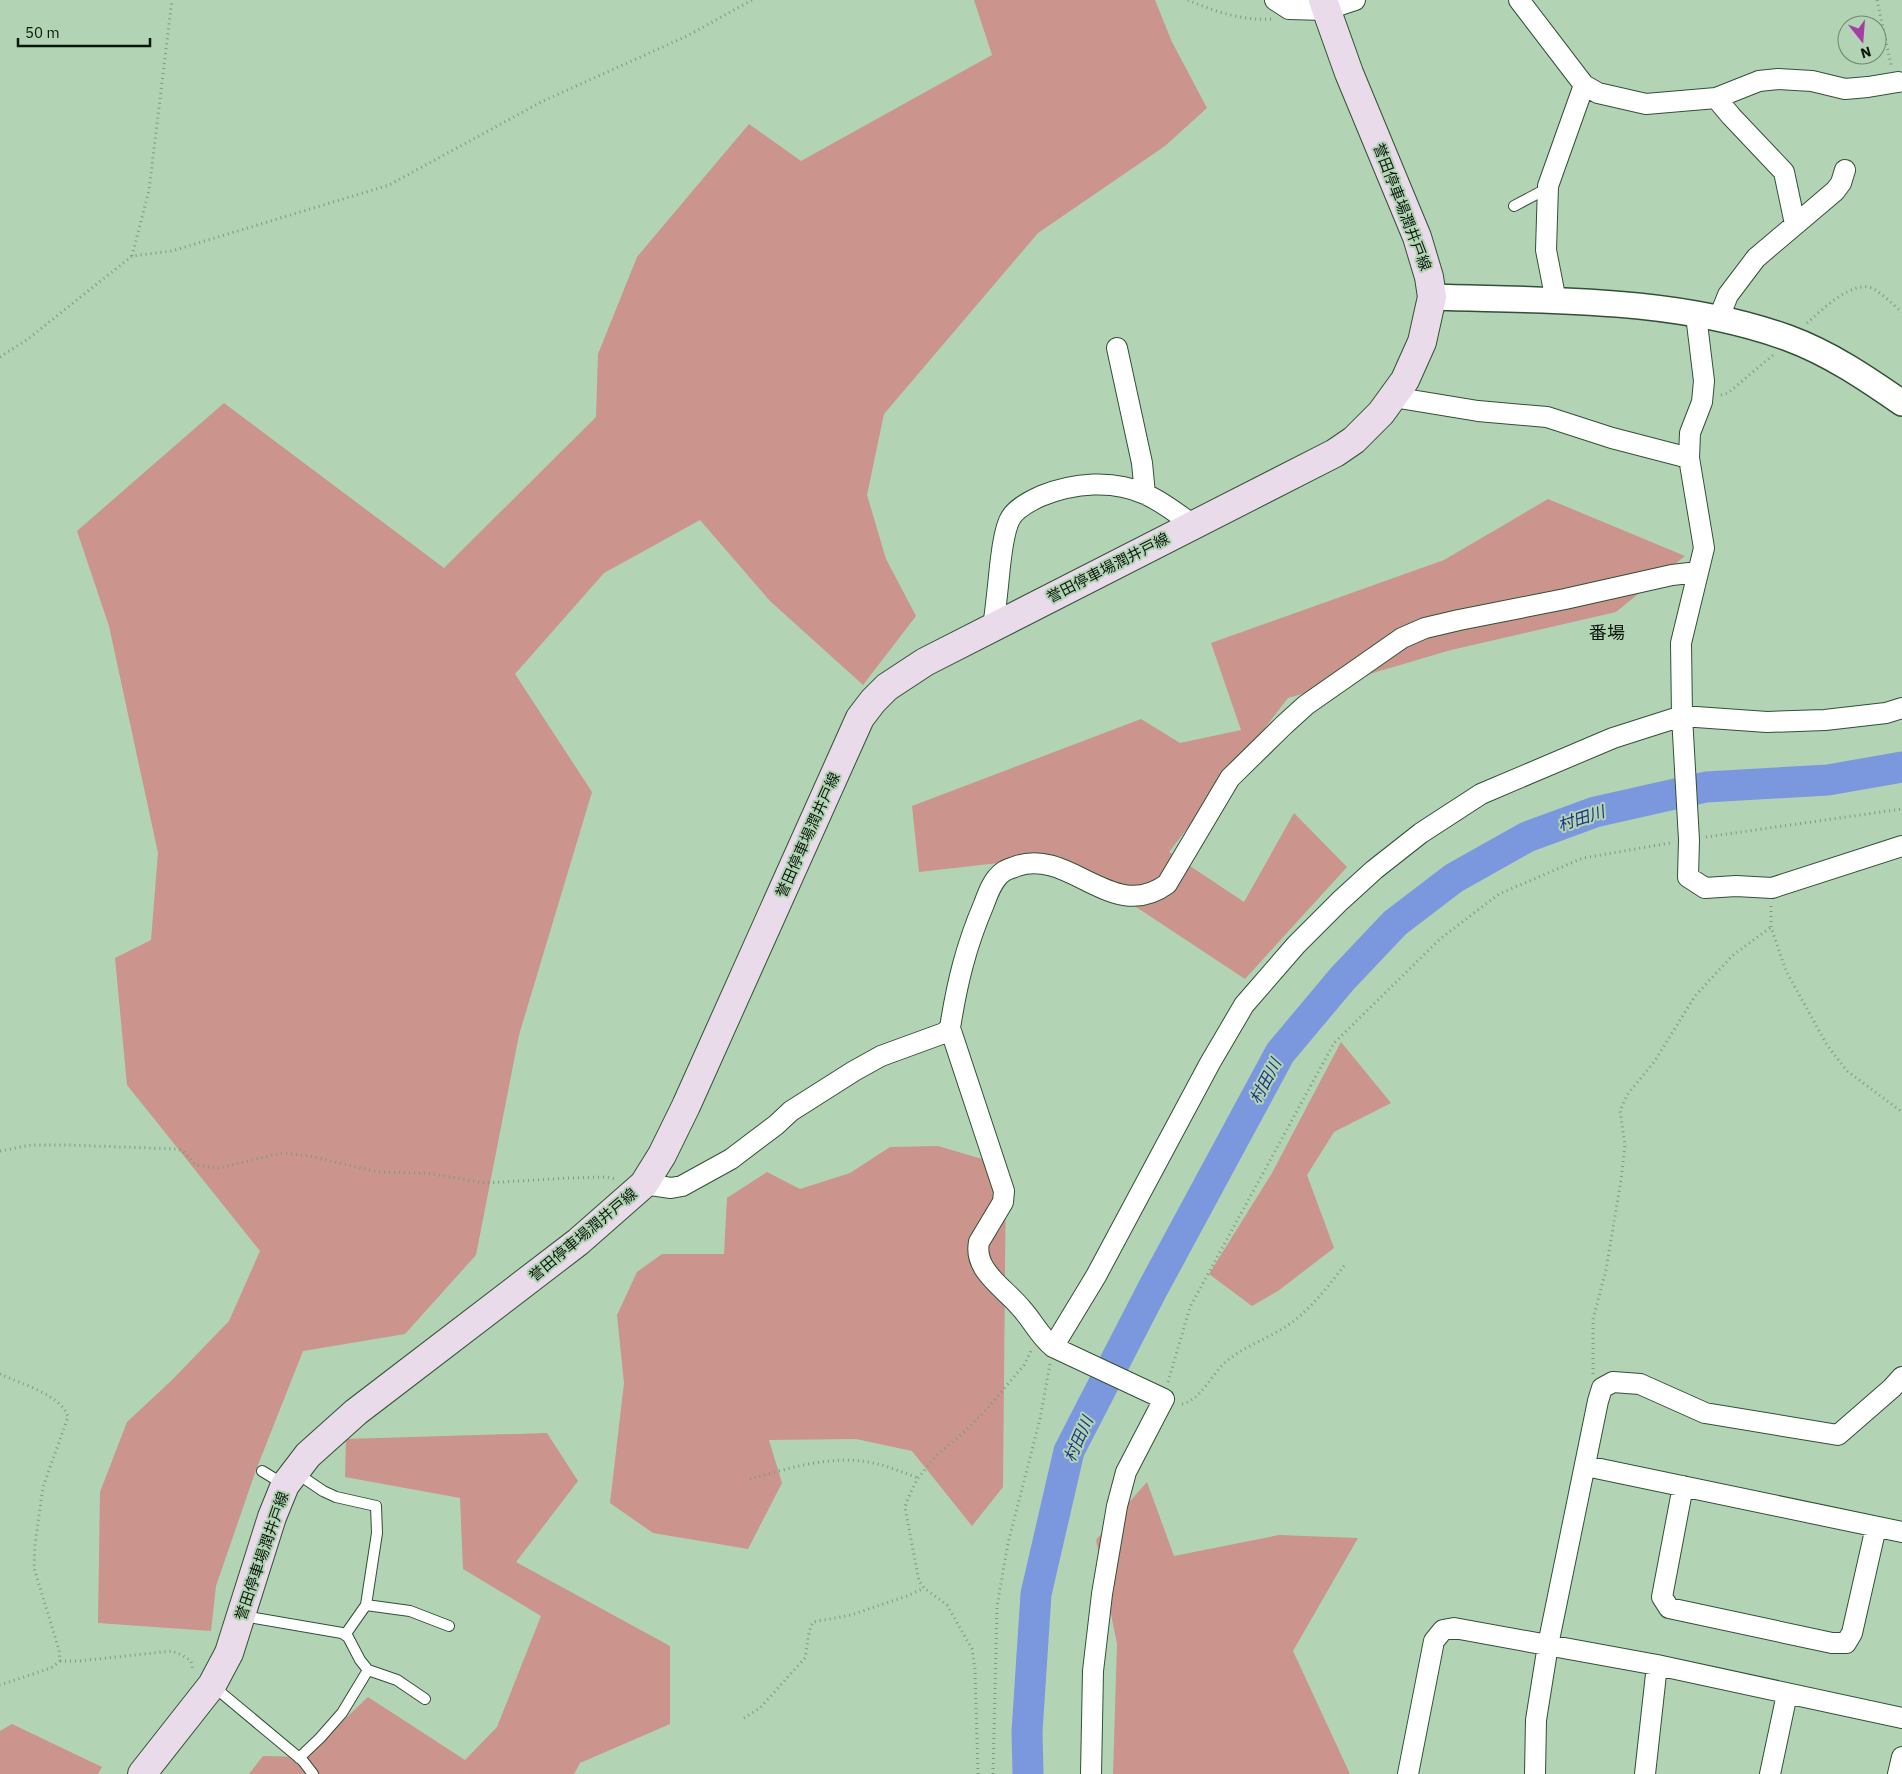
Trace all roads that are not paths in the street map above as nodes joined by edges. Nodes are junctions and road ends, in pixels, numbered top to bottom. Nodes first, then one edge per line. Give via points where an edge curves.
1 (1355, 0) edge
2 (1519, 0) edge
3 (1282, 5) edge
4 (1324, 5) edge
5 (1900, 82) edge
6 (1584, 85) junction
7 (1716, 98) junction
8 (1846, 170) dead end
9 (1548, 188) junction
10 (1514, 206) dead end
11 (1795, 224) junction
12 (1432, 297) junction
13 (1556, 301) junction
14 (1707, 317) junction
15 (1117, 348) dead end
16 (1394, 398) junction
17 (1902, 403) edge
18 (1688, 458) junction
19 (1145, 494) junction
20 (1193, 525) junction
21 (1698, 572) junction
22 (993, 627) junction
23 (1902, 708) edge
24 (1682, 716) junction
25 (1902, 846) edge
26 (950, 1028) junction
27 (644, 1184) junction
28 (1046, 1341) junction
29 (1902, 1377) edge
30 (1586, 1466) junction
31 (262, 1470) dead end
32 (290, 1478) junction
33 (1683, 1486) junction
34 (1876, 1526) junction
35 (1902, 1532) edge
36 (366, 1605) junction
37 (242, 1616) junction
38 (449, 1626) dead end
39 (346, 1636) junction
40 (1548, 1645) junction
41 (1658, 1664) junction
42 (368, 1670) junction
43 (212, 1685) junction
44 (1787, 1694) junction
45 (425, 1699) dead end
46 (1902, 1718) edge
47 (1902, 1757) edge
48 (299, 1758) junction
49 (142, 1774) edge
50 (313, 1774) edge
51 (1091, 1774) edge
52 (1408, 1774) edge
53 (1535, 1774) edge
54 (1645, 1774) edge
55 (1770, 1774) edge
56 (1898, 1774) edge

1 - 4 street
2 - 6 street
3 - 4 street
4 - 12 main road, 誉田停車場潤井戸線 via 1417,237
5 - 7 street via 1844,89 1812,82 1769,80
6 - 7 street via 1598,93 1646,104
6 - 9 street
7 - 11 street via 1784,172
8 - 11 street via 1835,191
9 - 10 lane
9 - 13 street via 1546,250
11 - 14 street via 1756,258
12 - 13 street
12 - 16 main road, 誉田停車場潤井戸線 via 1422,342
13 - 14 street via 1644,307
14 - 17 street via 1790,339 1853,370
14 - 18 street via 1702,402 1690,433
15 - 19 street via 1142,463
16 - 18 street via 1547,418
16 - 20 main road, 誉田停車場潤井戸線 via 1354,440 1334,453
18 - 21 street via 1704,548
19 - 20 street
19 - 22 street via 1124,487 1083,485 1059,489 1021,507 1009,520 1003,541
20 - 22 main road, 誉田停車場潤井戸線
21 - 24 street via 1681,644
21 - 26 street via 1459,620 1425,628 1402,638 1306,705 1230,778 1167,884 1158,891 1137,897 1126,896 1052,865 1021,865 1003,872 991,886 970,938 957,984
22 - 27 main road, 誉田停車場潤井戸線 via 925,662 887,687 860,718 686,1106
23 - 24 street via 1825,720 1776,722
24 - 25 street via 1688,877 1705,888 1772,888
24 - 28 street via 1613,738 1482,794 1414,838 1334,907 1244,1005 1096,1276
26 - 27 street via 944,1034 880,1056 854,1071 791,1111 731,1159 682,1186 671,1188
26 - 28 street via 1004,1190 1004,1202 979,1242 983,1266
27 - 32 main road, 誉田停車場潤井戸線 via 547,1267 356,1412 308,1455
28 - 51 street via 1164,1399 1126,1472 1117,1506 1093,1671
29 - 30 street via 1838,1434 1705,1413 1640,1384 1613,1382 1602,1388
30 - 33 street
30 - 40 street
31 - 32 lane
32 - 36 lane via 336,1497 376,1506 376,1540
32 - 37 main road, 誉田停車場潤井戸線 via 263,1542
33 - 34 street
33 - 34 street via 1662,1597 1668,1608 1832,1643 1846,1643 1852,1633
34 - 35 street
36 - 38 lane via 410,1611
36 - 39 lane
37 - 39 lane
37 - 43 main road, 誉田停車場潤井戸線 via 229,1653
39 - 42 lane
40 - 41 street
40 - 52 street via 1454,1628 1443,1630 1434,1641
40 - 53 street via 1536,1720
41 - 44 street
41 - 54 street
42 - 45 lane via 397,1680
42 - 48 lane via 342,1713
43 - 48 lane
43 - 49 main road, 誉田停車場潤井戸線
44 - 46 street
44 - 55 street
47 - 56 street
48 - 50 lane

